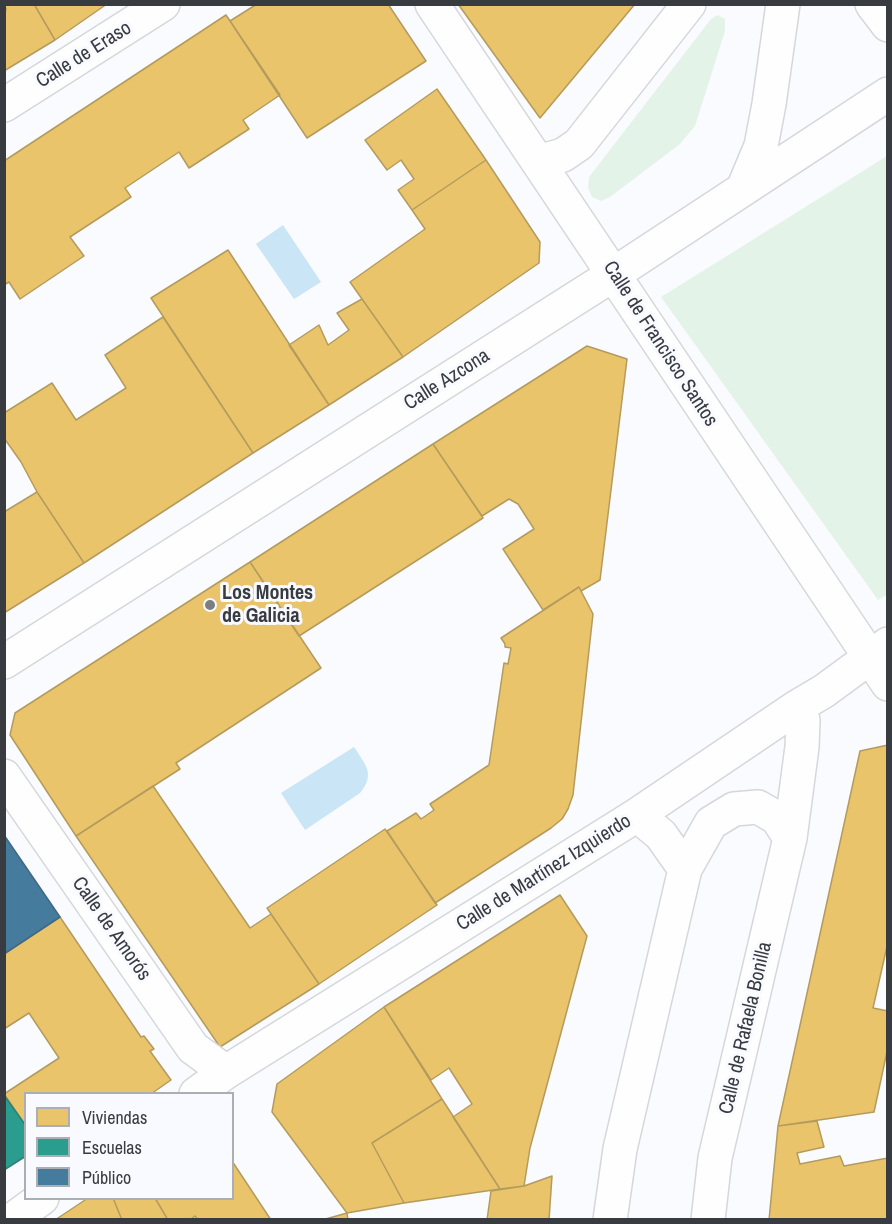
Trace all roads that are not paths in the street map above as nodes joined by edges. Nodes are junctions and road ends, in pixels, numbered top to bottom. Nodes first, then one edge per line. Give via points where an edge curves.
1 (163, 4) edge
2 (432, 4) edge
3 (689, 4) edge
4 (783, 4) edge
5 (872, 4) edge
6 (888, 25) edge
7 (888, 94) edge
8 (4, 105) edge
9 (538, 162) junction
10 (743, 189) junction
11 (614, 274) junction
12 (882, 661) edge
13 (4, 662) edge
14 (797, 706) junction
15 (4, 776) edge
16 (637, 815) junction
17 (790, 838) junction
18 (685, 869) junction
19 (226, 1072) junction
20 (199, 1092) edge
21 (39, 1200) edge
22 (12, 1220) edge
23 (610, 1220) edge
24 (708, 1220) edge

1 - 8 street, Calle de Eraso
2 - 9 street, Calle de Francisco Santos
3 - 9 street via 579,144 563,155
4 - 10 street via 763,136
5 - 6 street
7 - 10 street, Calle Azcona
9 - 11 street, Calle de Francisco Santos
10 - 11 street, Calle Azcona
11 - 12 street, Calle de Francisco Santos
11 - 13 street, Calle Azcona
12 - 14 street, Calle de Martínez Izquierdo
14 - 16 street, Calle de Martínez Izquierdo
14 - 17 street, Calle de Rafaela Bonilla via 803,720 802,747
15 - 19 street, Calle de Amorós via 193,1048
16 - 18 street via 661,835
16 - 19 street, Calle de Martínez Izquierdo
17 - 18 street via 777,818 758,807 734,809 711,823
17 - 24 street, Calle de Rafaela Bonilla via 715,1158
18 - 23 street via 620,1149
19 - 20 street, Calle de Martínez Izquierdo
21 - 22 street

